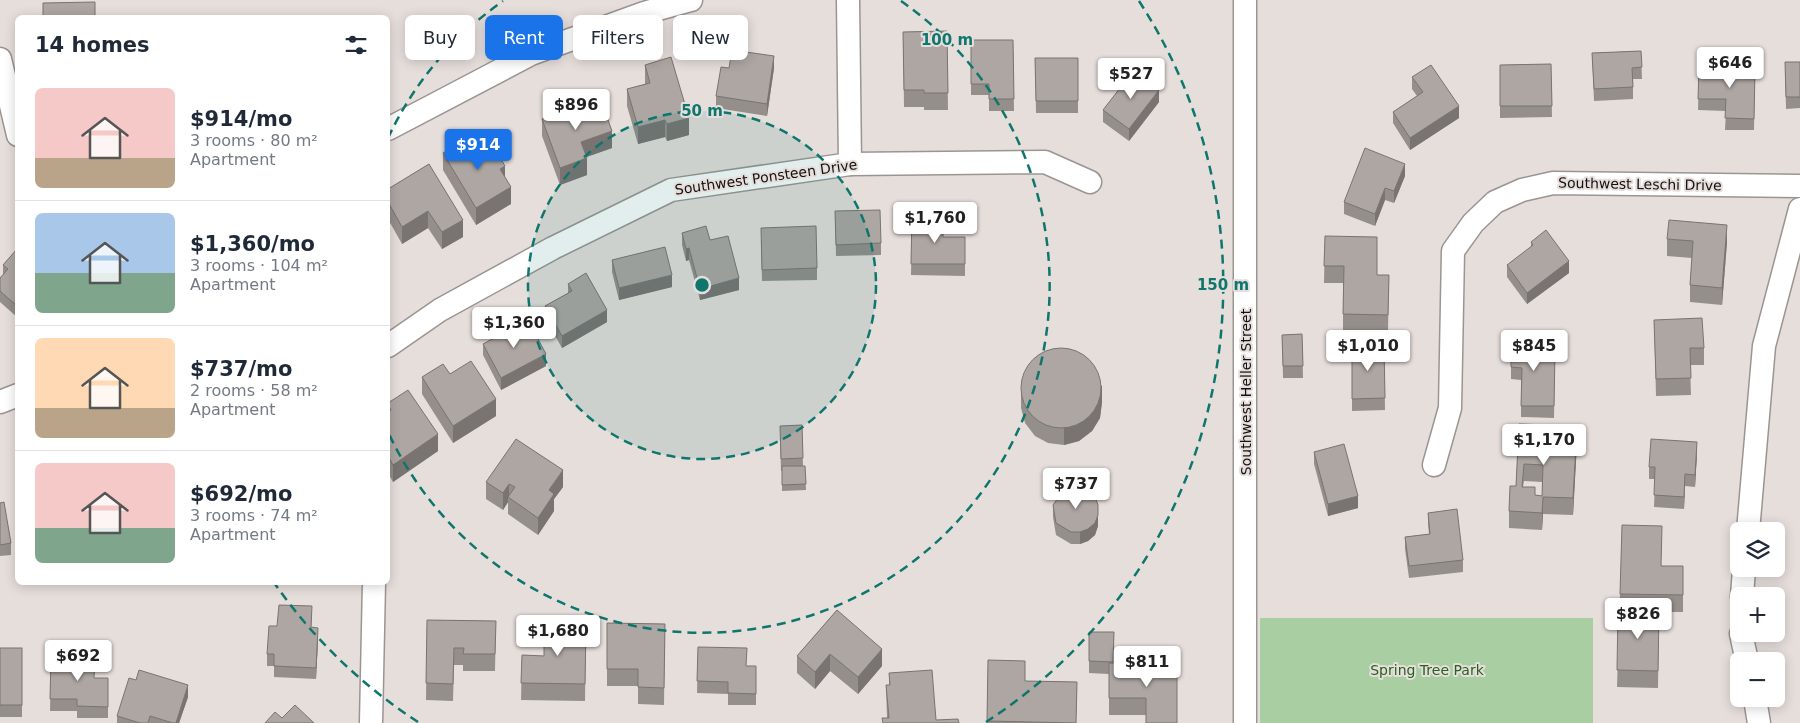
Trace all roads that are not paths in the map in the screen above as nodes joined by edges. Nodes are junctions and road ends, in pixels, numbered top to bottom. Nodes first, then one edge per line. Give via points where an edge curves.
1 (691, 0) edge
2 (848, 0) edge
3 (1245, 0) edge
4 (0, 59) edge
5 (15, 122) edge
6 (390, 128) edge
7 (850, 164) junction
8 (1090, 182) dead end
9 (1800, 186) edge
10 (1800, 209) edge
11 (390, 345) edge
12 (15, 396) edge
13 (0, 402) edge
14 (1434, 465) dead end
15 (1749, 522) edge
16 (374, 585) edge
17 (1756, 707) edge
18 (371, 723) edge
19 (1246, 723) edge
20 (1759, 723) edge

1 - 6 street via 644,13 531,54
2 - 7 street
3 - 19 street, Southwest Heller Street
4 - 5 street
7 - 8 street, Southwest Ponsteen Drive via 1045,162
7 - 11 street, Southwest Ponsteen Drive via 671,190 553,248 458,300
9 - 14 street, Southwest Leschi Drive via 1554,183 1522,190 1495,202 1473,223 1453,251 1450,408
10 - 15 street via 1764,346
12 - 13 street
16 - 18 street
17 - 20 street

